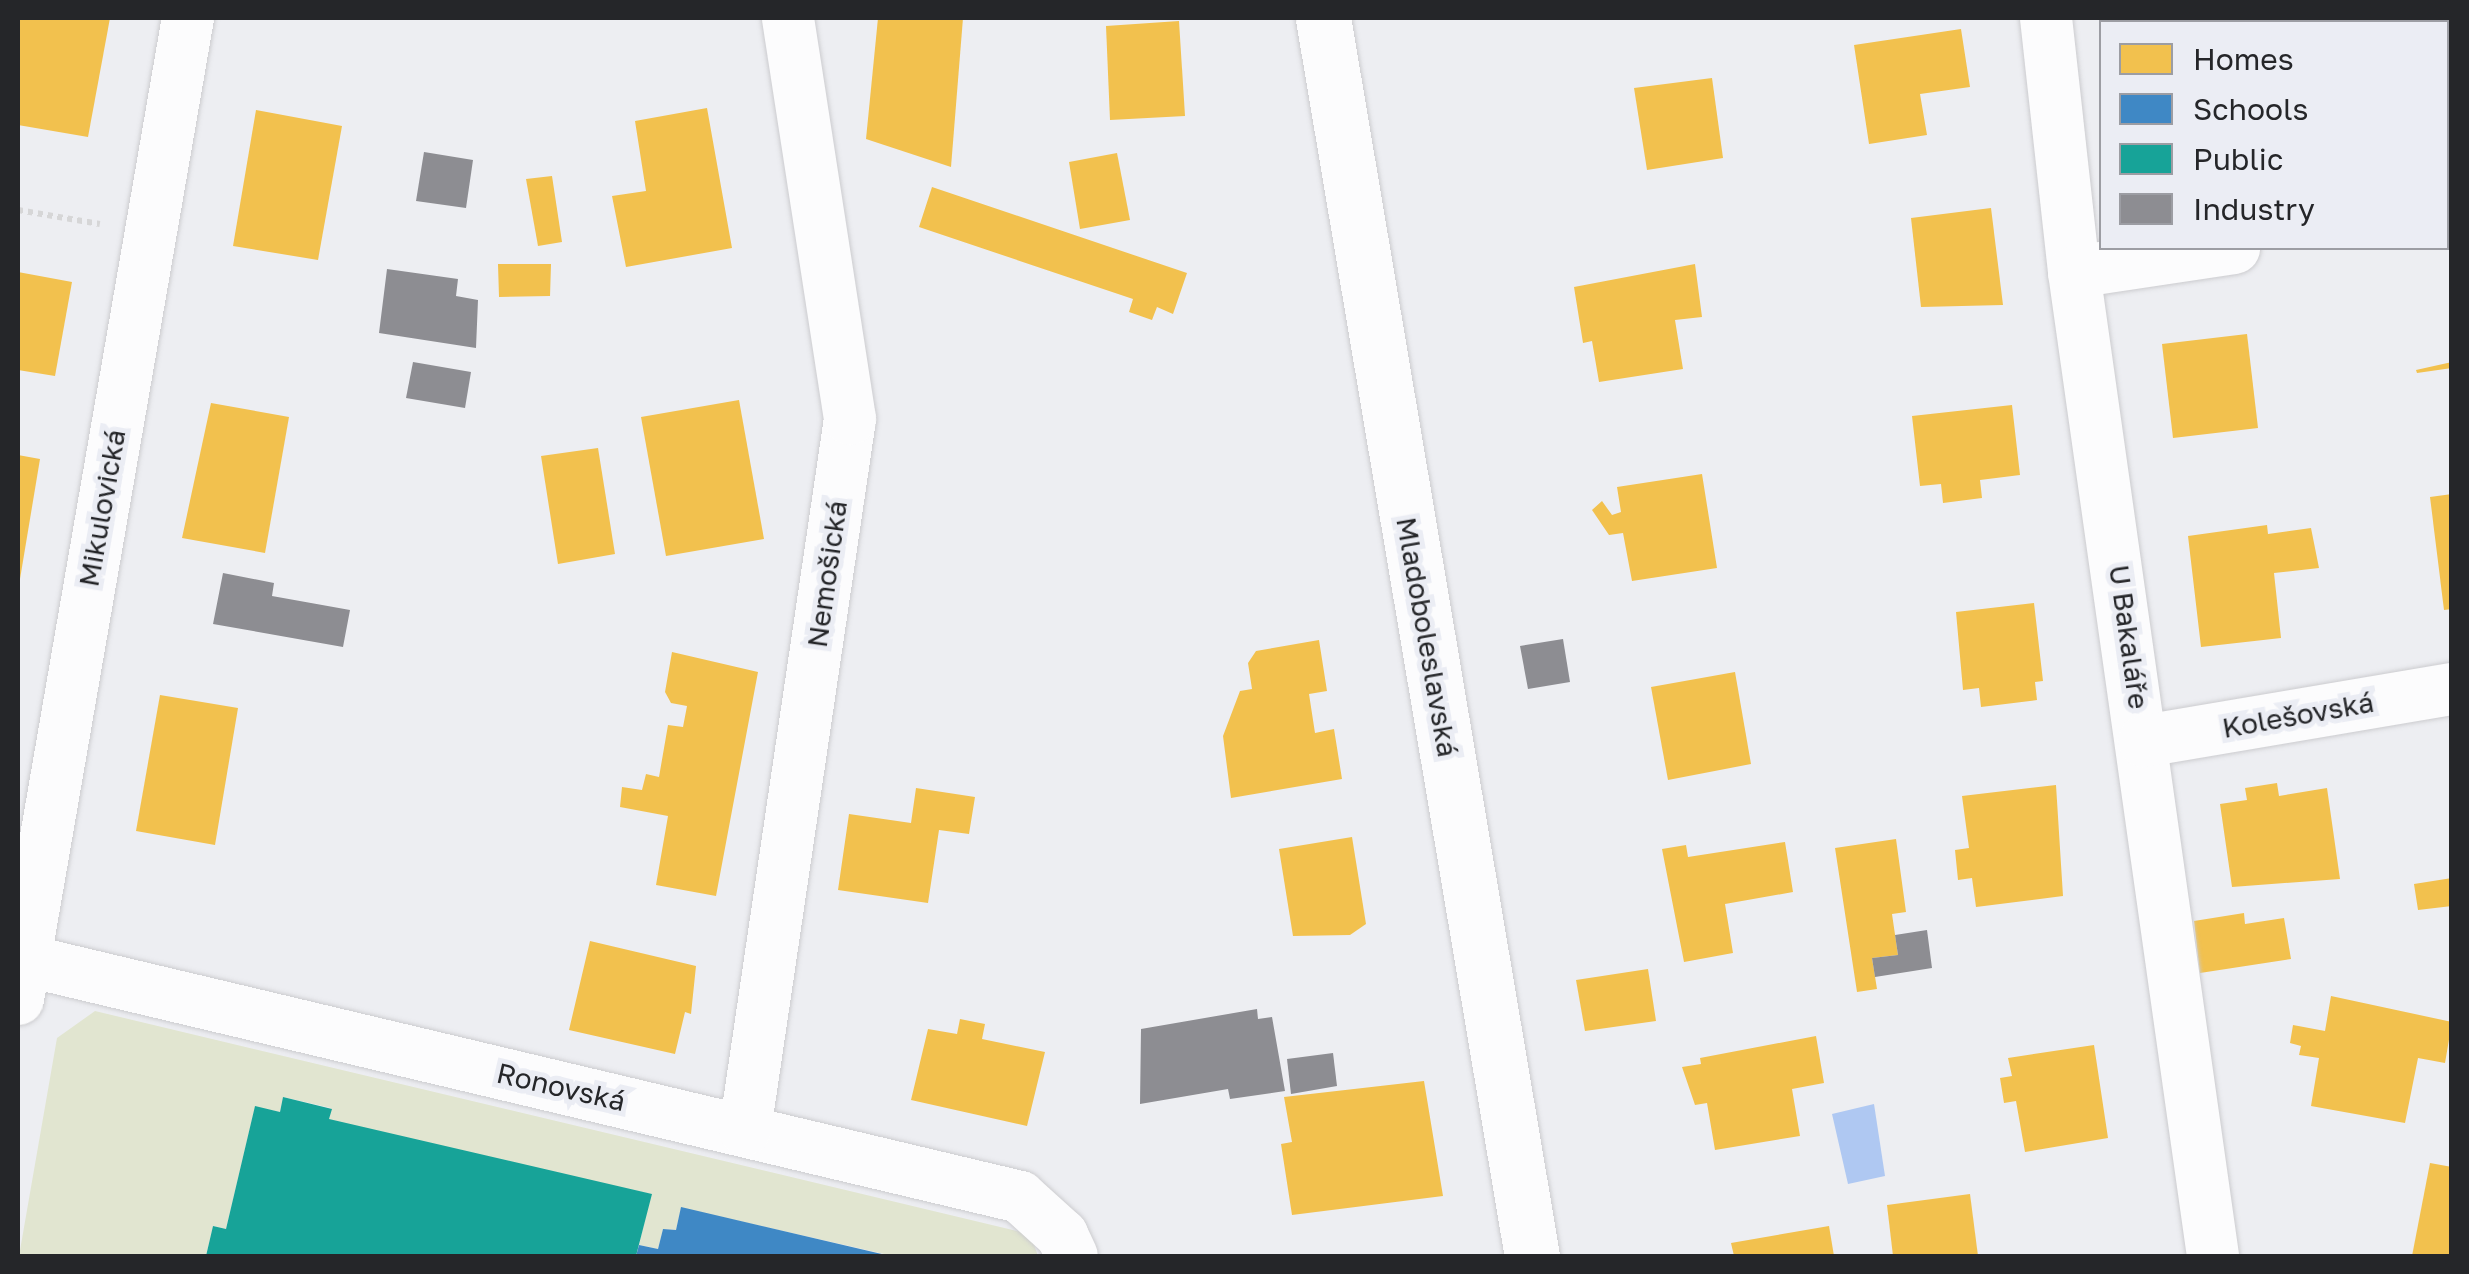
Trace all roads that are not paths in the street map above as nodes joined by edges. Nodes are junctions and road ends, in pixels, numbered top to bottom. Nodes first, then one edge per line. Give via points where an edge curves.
1 (188, 18) edge
2 (788, 18) edge
3 (1324, 18) edge
4 (2046, 18) edge
5 (2221, 250) edge
6 (2074, 272) junction
7 (2452, 689) edge
8 (2144, 741) junction
9 (21, 979) edge
10 (745, 1130) junction
11 (1072, 1256) edge
12 (1532, 1256) edge
13 (2212, 1256) edge

1 - 9 street, Mikulovická
2 - 10 street, Nemošická via 850,420
3 - 12 main road, Mladoboleslavská
4 - 6 street, U Bakaláře
5 - 6 street
6 - 8 street, U Bakaláře
7 - 8 street, Kolešovská
8 - 13 street, U Bakaláře
9 - 10 street, Ronovská
10 - 11 street, Ronovská via 1020,1197 1062,1235

